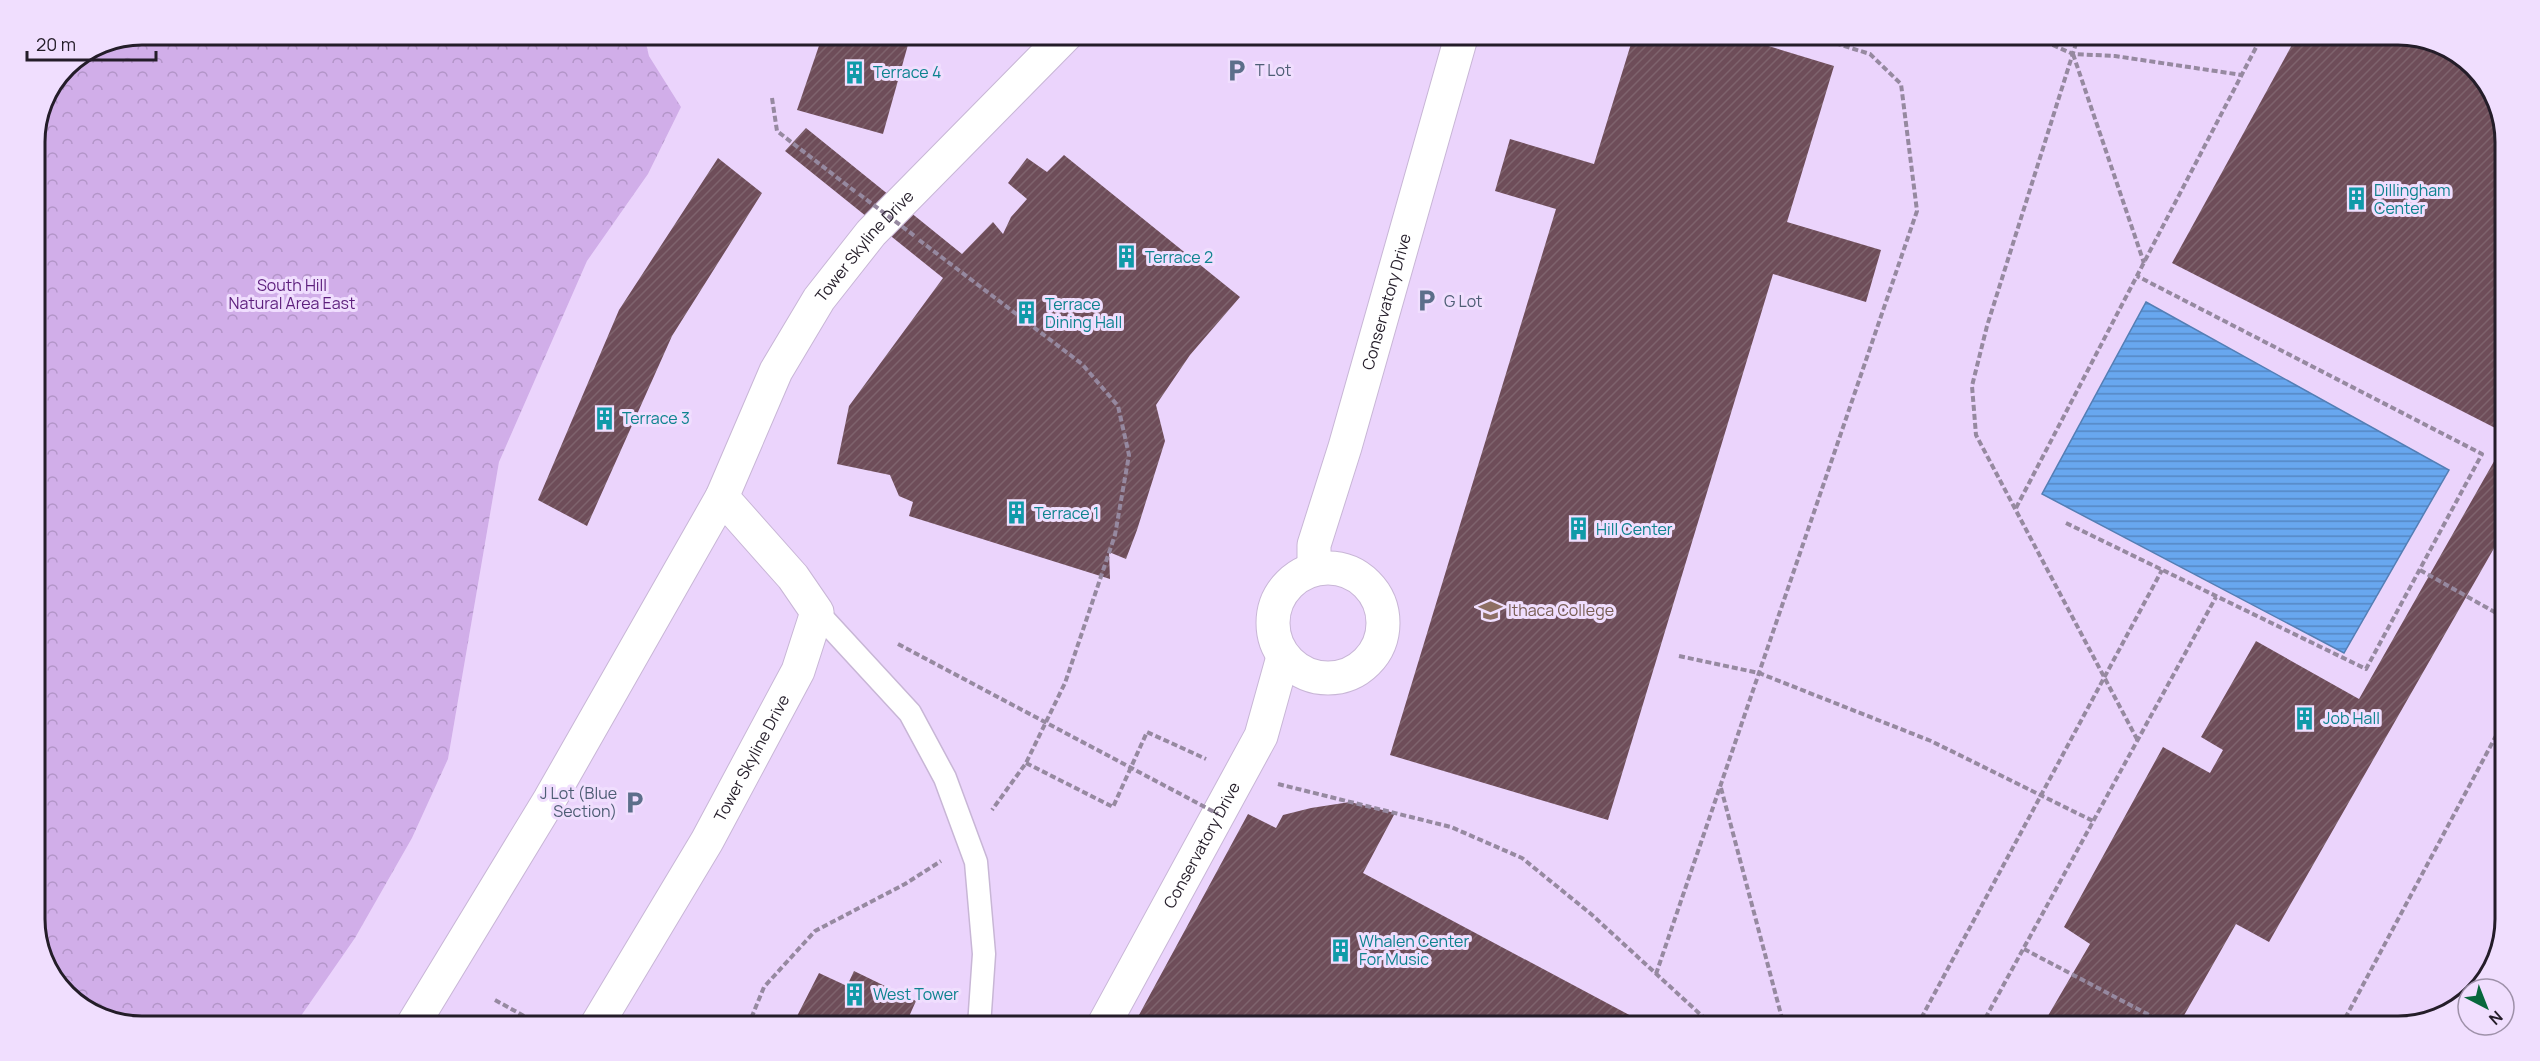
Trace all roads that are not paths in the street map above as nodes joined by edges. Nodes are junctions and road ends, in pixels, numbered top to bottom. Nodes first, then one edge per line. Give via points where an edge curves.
1 (1056, 45) edge
2 (1459, 45) edge
3 (722, 497) junction
4 (1314, 569) junction
5 (817, 612) junction
6 (1282, 657) junction
7 (418, 1016) edge
8 (602, 1016) edge
9 (981, 1016) edge
10 (1108, 1016) edge

1 - 3 street, Tower Skyline Drive via 871,233 819,299 776,371
2 - 4 street, Conservatory Drive via 1314,545
3 - 5 street via 793,577
3 - 7 street, Tower Skyline Drive via 550,799
4 - 6 street via 1294,578 1280,595 1272,615 1273,637
4 - 6 street via 1335,568 1356,574 1372,590 1382,609 1383,630 1376,651 1361,668 1342,677 1309,675
5 - 8 street, Tower Skyline Drive via 793,681 707,841
5 - 9 lane via 910,713 945,778 976,862 984,954
6 - 10 street, Conservatory Drive via 1261,736

